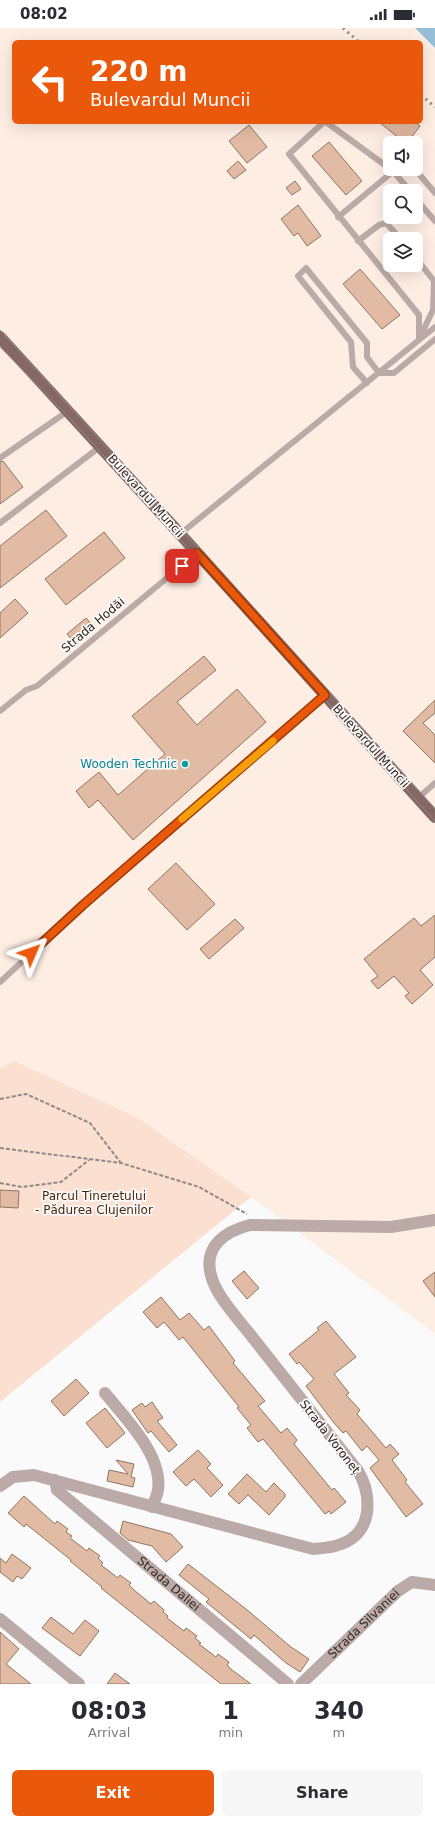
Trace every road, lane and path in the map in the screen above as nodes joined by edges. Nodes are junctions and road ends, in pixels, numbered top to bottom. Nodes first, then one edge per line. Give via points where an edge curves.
1 (323, 124) edge
2 (328, 124) edge
3 (383, 162) edge
4 (388, 176) edge
5 (421, 176) edge
6 (435, 193) edge
7 (423, 207) edge
8 (338, 217) junction
9 (435, 221) edge
10 (394, 232) edge
11 (358, 241) junction
12 (423, 267) edge
13 (435, 327) edge
14 (0, 337) edge
15 (435, 339) edge
16 (419, 340) junction
17 (380, 373) junction
18 (367, 383) junction
19 (68, 411) junction
20 (100, 446) junction
21 (0, 458) edge
22 (0, 523) edge
23 (180, 534) junction
24 (197, 553) junction
25 (325, 695) junction
26 (0, 711) edge
27 (435, 783) edge
28 (418, 798) junction
29 (435, 817) edge
30 (0, 982) edge
31 (0, 1099) edge
32 (0, 1148) edge
33 (90, 1160) junction
34 (121, 1163) junction
35 (0, 1183) edge
36 (435, 1220) edge
37 (258, 1225) junction
38 (105, 1394) dead end
39 (55, 1480) junction
40 (0, 1486) edge
41 (152, 1508) junction
42 (435, 1585) edge
43 (0, 1619) edge
44 (79, 1684) edge
45 (288, 1684) edge
46 (301, 1684) edge

1 - 8 lane via 289,154
2 - 3 lane
4 - 8 lane
5 - 6 lane
7 - 9 lane
8 - 11 lane
10 - 11 lane via 386,223 379,224
11 - 16 lane via 419,315
12 - 16 lane via 434,281 433,310
13 - 16 lane
14 - 19 main road, Bulevardul Muncii
15 - 17 lane via 394,373
16 - 17 lane
17 - 18 lane
17 - 18 lane via 366,357 367,343 306,268 298,276 351,342 353,367
18 - 23 lane
19 - 20 main road, Bulevardul Muncii
19 - 21 lane
20 - 22 lane
20 - 23 main road, Bulevardul Muncii
23 - 24 main road, Bulevardul Muncii
24 - 25 main road, Bulevardul Muncii
24 - 26 lane, Strada Hodăi via 37,686 26,690
25 - 28 main road, Bulevardul Muncii
25 - 30 lane via 83,905
27 - 28 lane
28 - 29 main road, Bulevardul Muncii
31 - 34 path via 26,1094 90,1124
32 - 33 path
33 - 34 path
33 - 35 path via 61,1182 22,1187
34 - 37 path via 199,1186 243,1211
36 - 37 street, Strada Voroneț via 392,1227
37 - 41 street, Strada Voroneț via 235,1228 223,1236 209,1260 211,1275 217,1289 239,1320 358,1471 365,1483 369,1508 357,1534 331,1548 313,1549
38 - 41 street via 147,1446 156,1468 158,1489
39 - 40 street, Strada Voroneț via 34,1475 13,1477
39 - 41 street, Strada Voroneț
39 - 45 street, Strada Daliei via 57,1490
42 - 46 street, Strada Silvaniei via 412,1582 398,1591
43 - 44 street

